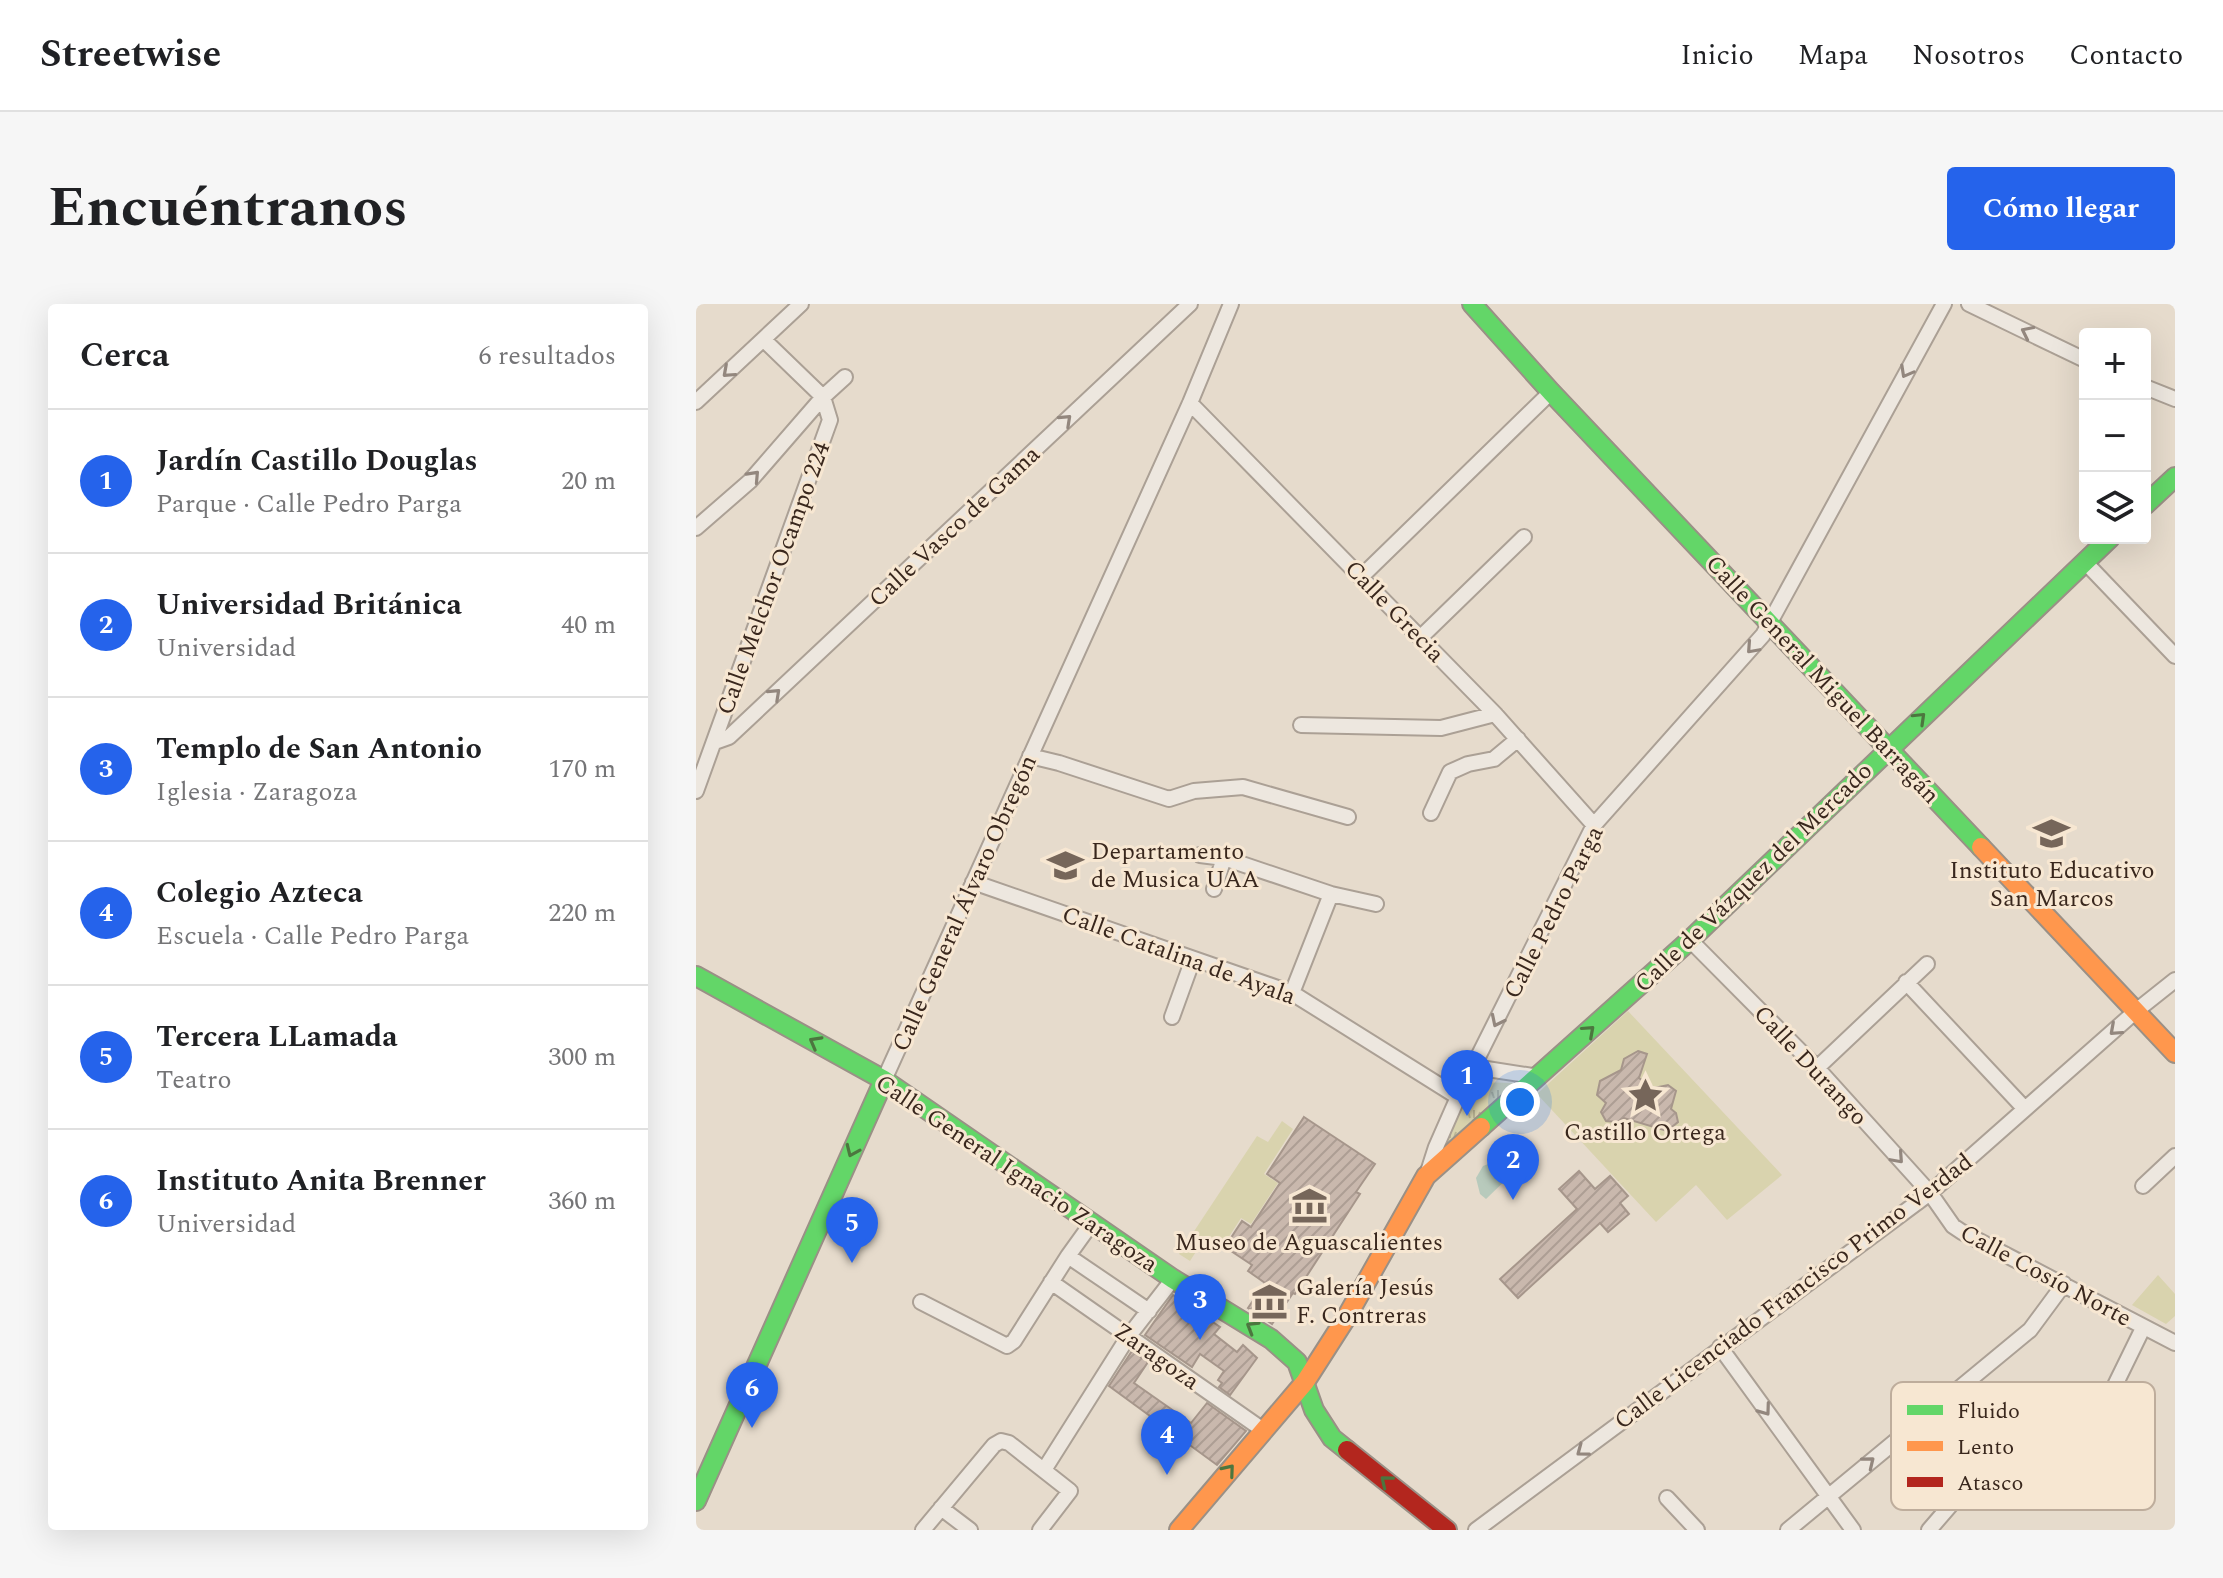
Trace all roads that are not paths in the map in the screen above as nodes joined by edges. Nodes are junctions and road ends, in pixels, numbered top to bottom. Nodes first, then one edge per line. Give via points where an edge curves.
1 (801, 304) edge
2 (1190, 304) edge
3 (1231, 304) edge
4 (1472, 304) edge
5 (1944, 304) edge
6 (1969, 304) edge
7 (764, 340) junction
8 (2079, 357) edge
9 (845, 377) dead end
10 (2151, 389) edge
11 (1551, 392) junction
12 (823, 397) junction
13 (2175, 399) edge
14 (696, 402) edge
15 (1190, 403) junction
16 (2175, 477) edge
17 (2151, 499) edge
18 (696, 528) edge
19 (1524, 537) dead end
20 (2104, 544) edge
21 (2085, 562) junction
22 (1362, 576) junction
23 (1770, 622) junction
24 (1421, 637) junction
25 (2175, 656) edge
26 (1495, 714) junction
27 (1301, 725) dead end
28 (1518, 739) junction
29 (715, 742) junction
30 (1889, 748) junction
31 (1030, 756) junction
32 (696, 791) edge
33 (1431, 813) dead end
34 (1348, 817) dead end
35 (1594, 825) junction
36 (1200, 855) dead end
37 (1224, 858) junction
38 (973, 882) junction
39 (1214, 889) dead end
40 (1331, 894) junction
41 (1376, 904) dead end
42 (1690, 940) junction
43 (1193, 959) junction
44 (1927, 964) dead end
45 (696, 976) edge
46 (2175, 980) edge
47 (1906, 982) junction
48 (1292, 993) junction
49 (2136, 1011) junction
50 (1172, 1017) dead end
51 (2175, 1053) edge
52 (1474, 1067) junction
53 (1817, 1068) junction
54 (1539, 1077) junction
55 (884, 1080) junction
56 (1458, 1097) junction
57 (2025, 1109) junction
58 (2175, 1156) edge
59 (1426, 1176) junction
60 (2143, 1186) dead end
61 (1930, 1193) junction
62 (1091, 1224) junction
63 (1068, 1256) junction
64 (1173, 1279) junction
65 (1051, 1282) junction
66 (2064, 1284) junction
67 (921, 1302) dead end
68 (1149, 1311) junction
69 (2143, 1328) junction
70 (1128, 1337) junction
71 (2175, 1343) edge
72 (1720, 1347) junction
73 (1305, 1382) junction
74 (1967, 1382) edge
75 (2117, 1382) edge
76 (1263, 1430) junction
77 (1891, 1444) edge
78 (1044, 1470) junction
79 (1827, 1497) junction
80 (1667, 1498) dead end
81 (696, 1501) edge
82 (941, 1508) junction
83 (1946, 1510) edge
84 (923, 1530) edge
85 (970, 1530) edge
86 (1040, 1530) edge
87 (1179, 1530) edge
88 (1447, 1530) edge
89 (1476, 1530) edge
90 (1697, 1530) edge
91 (1788, 1530) edge
92 (1853, 1530) edge
93 (1929, 1530) edge

1 - 7 street
29 -> 2 street, Calle Vasco de Gama via 729,737
3 - 15 street, Calle General Álvaro Obregón
4 - 11 street, Calle General Miguel Barragán
5 -> 23 street, Calle Pedro Parga
8 -> 6 street
7 - 12 street
7 -> 14 street
9 - 12 street
10 - 13 street
11 - 22 street
11 - 23 street, Calle General Miguel Barragán
18 -> 12 street via 750,481
12 - 29 street, Calle Melchor Ocampo 224 via 830,420
15 - 22 street, Calle Grecia
15 - 31 street, Calle General Álvaro Obregón
16 - 17 street
19 - 24 street
20 - 21 street, Calle de Vázquez del Mercado
21 - 25 street
30 -> 21 street, Calle de Vázquez del Mercado
22 - 24 street, Calle Grecia
23 - 30 street, Calle General Miguel Barragán
23 -> 35 street, Calle Pedro Parga
24 - 26 street, Calle Grecia
26 - 27 street via 1441,728
26 - 28 street, Calle Grecia
28 - 33 street via 1494,759 1450,772
28 - 35 street, Calle Grecia
29 - 32 street, Calle Melchor Ocampo 224
30 - 42 street, Calle de Vázquez del Mercado
30 - 49 street, Calle General Miguel Barragán
31 - 34 street via 1169,799 1243,787
31 - 38 street, Calle General Álvaro Obregón
35 -> 52 street, Calle Pedro Parga
36 - 37 street
37 - 39 street
37 - 40 street
38 - 43 street, Calle Catalina de Ayala
38 - 55 street, Calle General Álvaro Obregón
40 - 41 street
40 - 48 street
42 - 53 street, Calle Durango
54 -> 42 street, Calle de Vázquez del Mercado
43 - 48 street, Calle Catalina de Ayala
43 - 50 street
44 - 47 street
55 -> 45 street, Calle General Ignacio Zaragoza
46 - 49 street, Calle Licenciado Francisco Primo Verdad
47 - 53 street
47 - 57 street
48 - 56 street, Calle Catalina de Ayala
49 - 51 street, Calle General Miguel Barragán
49 -> 57 street, Calle Licenciado Francisco Primo Verdad
52 - 54 street
52 - 56 street, Calle Pedro Parga
53 -> 61 street, Calle Durango
54 - 59 street, Calle de Vázquez del Mercado
55 - 62 street, Calle General Ignacio Zaragoza
55 -> 81 street, Calle General Álvaro Obregón
56 - 59 street, Calle Pedro Parga
57 - 61 street, Calle Licenciado Francisco Primo Verdad
58 - 60 street
59 - 73 street, Calle Pedro Parga
61 - 66 street, Calle Cosío Norte via 1953,1226
61 - 72 street, Calle Licenciado Francisco Primo Verdad
62 - 63 street
62 - 64 street, Calle General Ignacio Zaragoza
63 - 65 street
63 - 68 street, Zaragoza
64 - 68 street
73 -> 64 street, Calle General Ignacio Zaragoza via 1297,1362 1271,1339
65 - 67 street via 1007,1346
65 - 70 street, Zaragoza
66 - 69 street, Calle Cosío Norte
74 -> 66 street via 2030,1330
68 - 70 street
69 - 71 street, Calle Cosío Norte
69 - 75 street
70 - 76 street, Zaragoza
70 - 78 street
72 -> 79 street
72 -> 89 street, Calle Licenciado Francisco Primo Verdad
73 - 76 street, Calle Pedro Parga
88 -> 73 street, Calle General Ignacio Zaragoza via 1332,1438 1314,1410
87 -> 76 street, Calle Pedro Parga
79 -> 77 street
78 - 82 street via 1001,1441
78 - 86 street via 1070,1491
79 - 91 street
79 - 92 street
80 - 90 street
82 - 84 street
82 - 85 street
83 - 93 street

